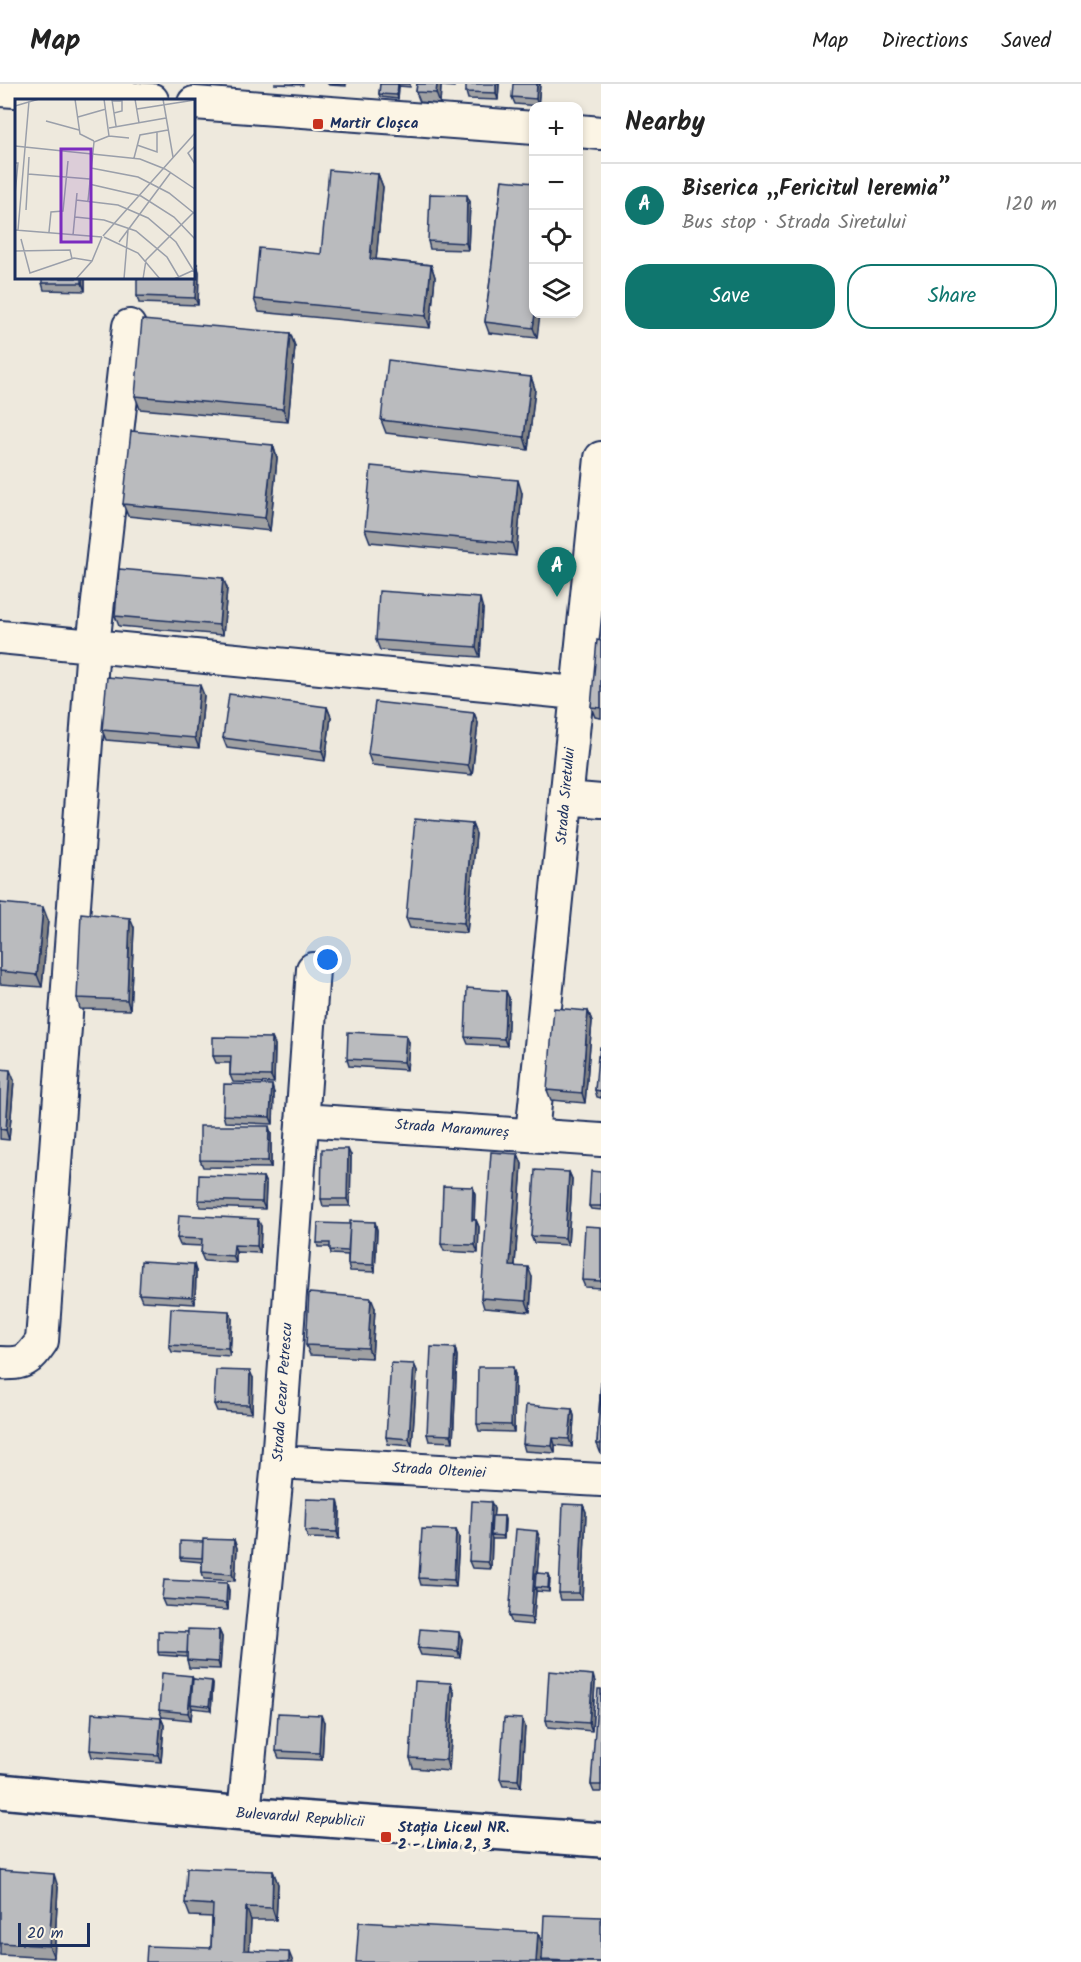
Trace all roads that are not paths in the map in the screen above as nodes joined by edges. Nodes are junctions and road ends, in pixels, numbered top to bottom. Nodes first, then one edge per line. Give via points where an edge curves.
1 (0, 90) edge
2 (137, 99) edge
3 (195, 104) edge
4 (529, 128) edge
5 (583, 131) edge
6 (601, 132) edge
7 (129, 326) dead end
8 (601, 468) edge
9 (0, 637) edge
10 (93, 646) junction
11 (576, 693) junction
12 (566, 798) junction
13 (601, 801) edge
14 (313, 969) dead end
15 (302, 1120) junction
16 (532, 1134) junction
17 (601, 1140) edge
18 (0, 1363) edge
19 (278, 1462) junction
20 (601, 1480) edge
21 (0, 1791) edge
22 (244, 1814) junction
23 (601, 1840) edge

1 - 2 street
3 - 4 street
5 - 6 street
7 - 10 street
8 - 11 street, Strada Siretului
9 - 10 street
10 - 11 street
10 - 18 street via 42,1341 20,1364
11 - 12 street, Strada Siretului
12 - 13 street
12 - 16 street, Strada Siretului
14 - 15 street, Strada Cezar Petrescu
15 - 16 street, Strada Maramureș
15 - 19 street, Strada Cezar Petrescu
16 - 17 street, Strada Maramureș
19 - 20 street, Strada Olteniei
19 - 22 street, Strada Cezar Petrescu
21 - 22 main road, Bulevardul Republicii
22 - 23 main road, Bulevardul Republicii

